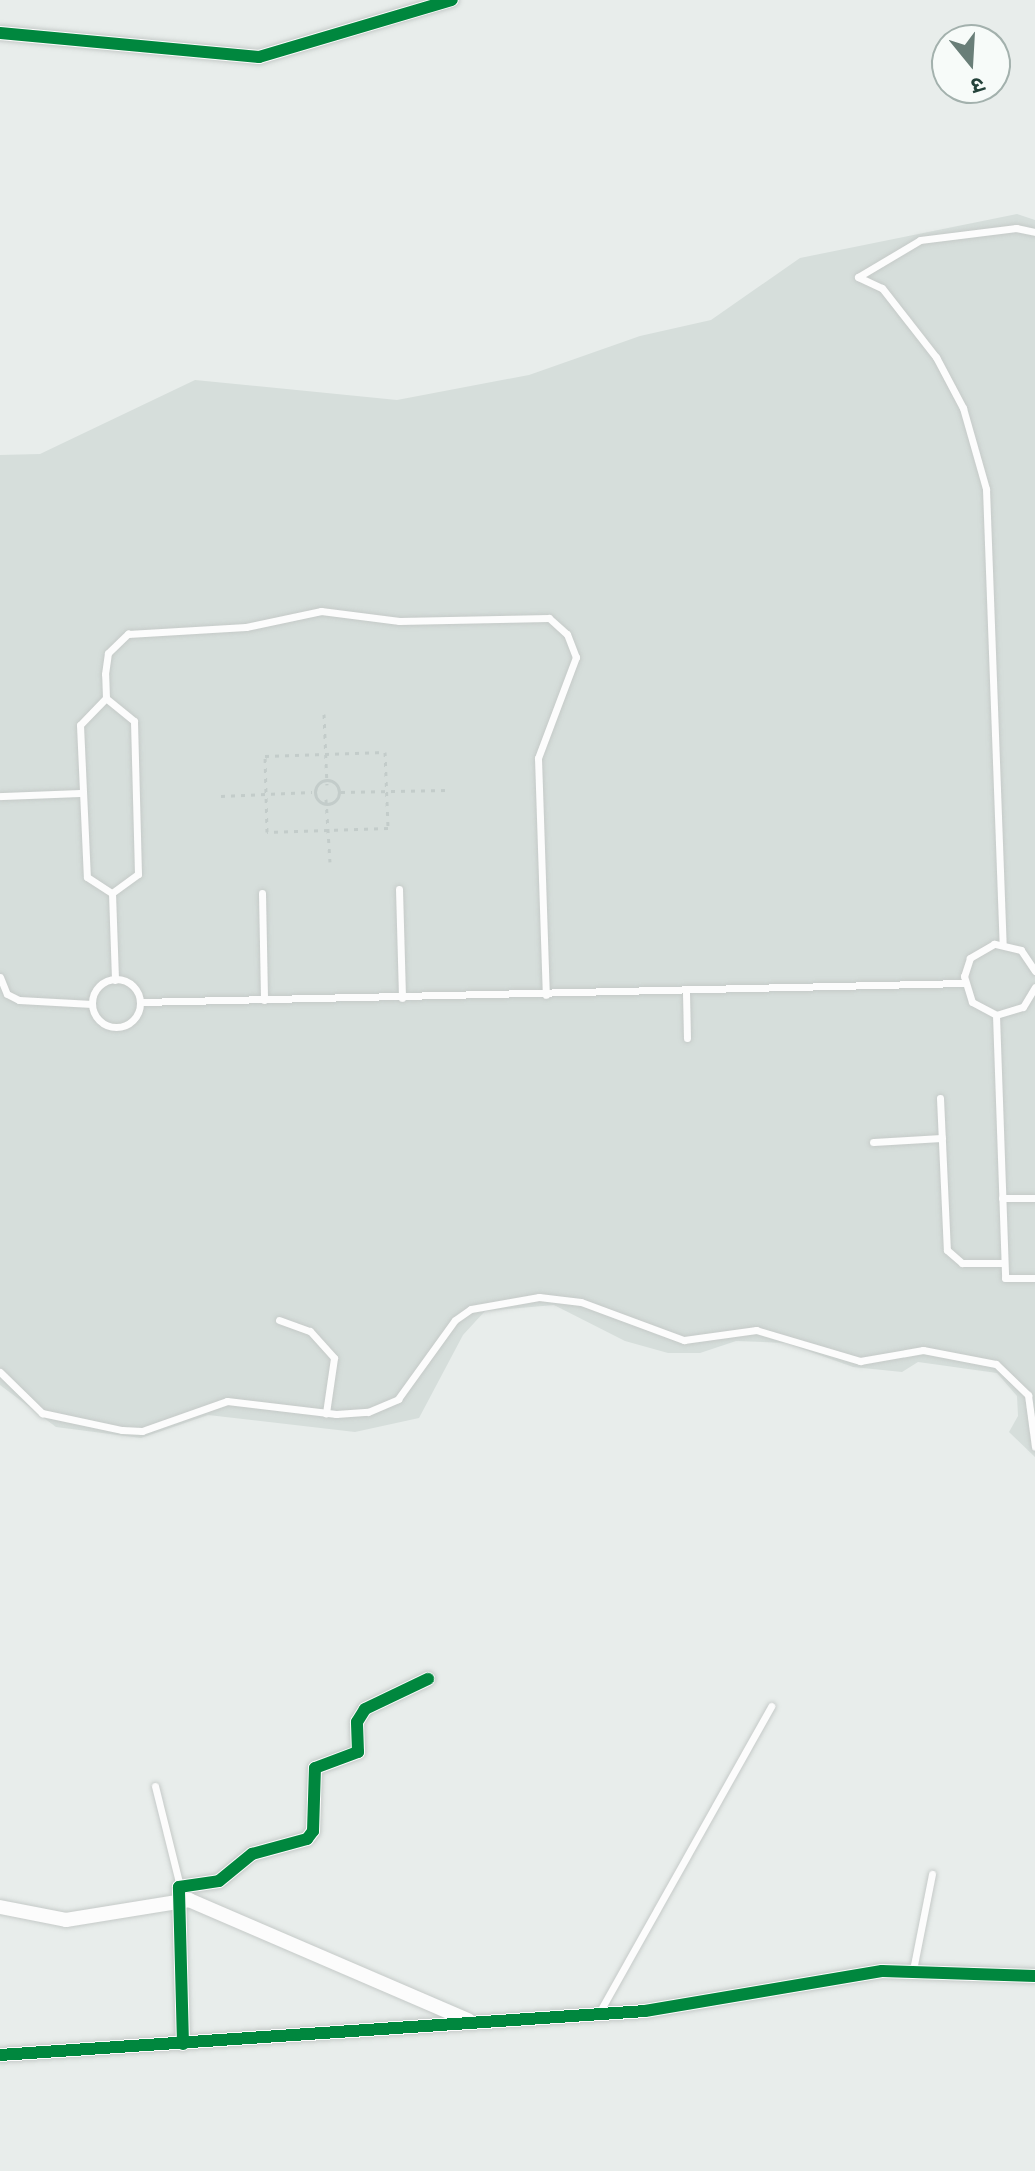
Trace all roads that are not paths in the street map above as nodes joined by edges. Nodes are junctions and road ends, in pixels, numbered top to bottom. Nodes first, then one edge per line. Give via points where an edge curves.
1 (452, 0) edge
2 (0, 33) edge
3 (1035, 232) edge
4 (106, 698) junction
5 (83, 793) junction
6 (0, 796) edge
7 (399, 889) dead end
8 (112, 893) junction
9 (262, 893) dead end
10 (1003, 943) junction
11 (1035, 971) edge
12 (0, 977) edge
13 (115, 980) junction
14 (964, 983) junction
15 (1035, 987) edge
16 (686, 992) junction
17 (546, 995) junction
18 (402, 998) junction
19 (264, 1000) junction
20 (140, 1002) junction
21 (92, 1004) junction
22 (996, 1015) junction
23 (687, 1038) dead end
24 (940, 1098) dead end
25 (942, 1138) junction
26 (873, 1142) dead end
27 (1002, 1198) junction
28 (1035, 1198) edge
29 (1004, 1263) junction
30 (1035, 1278) edge
31 (279, 1320) dead end
32 (0, 1372) edge
33 (326, 1413) junction
34 (1035, 1447) edge
35 (428, 1679) dead end
36 (771, 1706) dead end
37 (155, 1786) dead end
38 (932, 1874) dead end
39 (180, 1892) junction
40 (0, 1907) edge
41 (913, 1970) junction
42 (1035, 1976) edge
43 (597, 2015) junction
44 (472, 2022) junction
45 (183, 2044) junction
46 (0, 2055) edge

1 - 2 street via 259,57
3 - 10 lane via 1016,228 920,240 858,277 882,288 936,357 963,408 986,489
4 - 5 lane via 80,725
4 - 8 lane via 134,721 138,874
4 - 17 lane via 108,653 139,631 246,627 321,611 399,621 549,618 567,634 576,657 538,758
5 - 6 lane
5 - 8 lane via 87,877
7 - 18 lane
8 - 13 lane
9 - 19 lane
10 - 11 lane via 1021,950
10 - 14 lane via 977,951
12 - 21 lane via 7,994 19,1000
13 - 20 lane via 132,986
13 - 21 lane via 99,987
14 - 16 lane
14 - 22 lane via 972,1002
15 - 22 lane via 1023,1007
16 - 17 lane
16 - 23 lane
17 - 18 lane
18 - 19 lane
19 - 20 lane
20 - 21 lane via 134,1020 117,1027 100,1021
22 - 27 lane
24 - 25 lane
25 - 26 lane
25 - 29 lane via 947,1250 962,1263
27 - 28 lane
27 - 29 lane
29 - 30 lane via 1005,1278
31 - 33 lane via 310,1331 334,1358
32 - 33 lane via 42,1413 122,1430 142,1431 227,1401
33 - 34 lane via 368,1412 398,1399 455,1320 471,1309 539,1297 581,1302 684,1340 756,1330 860,1361 936,1350 996,1364 1028,1395
35 - 39 street via 365,1709 357,1722 358,1752 315,1768 313,1831 307,1839 252,1854 219,1881
36 - 43 lane
37 - 39 lane
38 - 41 lane
39 - 40 street via 66,1920
39 - 44 street
39 - 45 street
41 - 42 street
41 - 43 street
43 - 44 street
44 - 45 street
45 - 46 street

